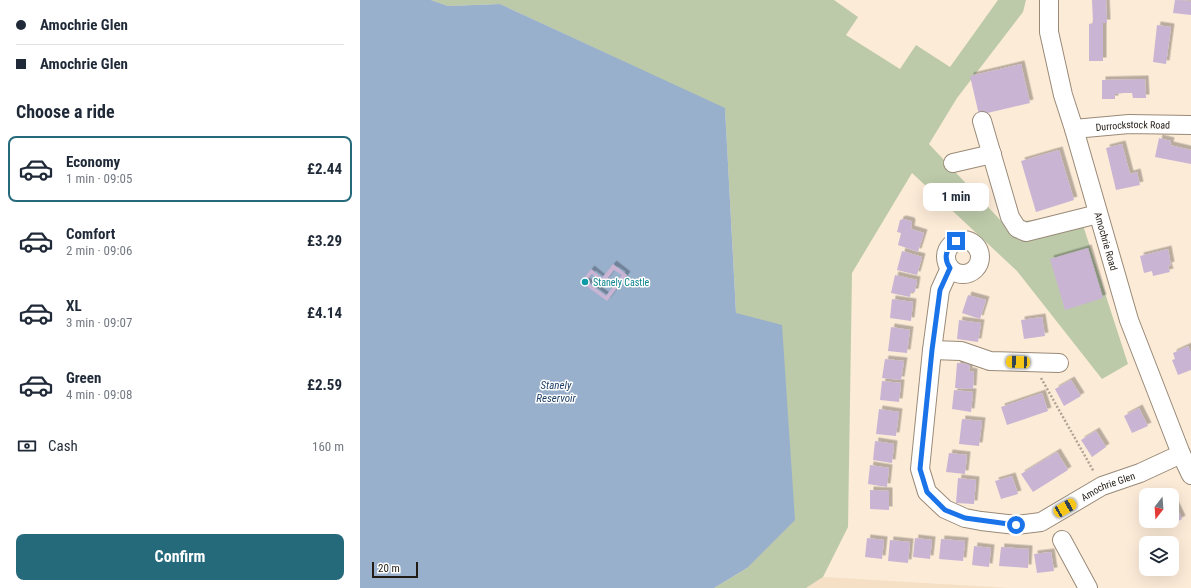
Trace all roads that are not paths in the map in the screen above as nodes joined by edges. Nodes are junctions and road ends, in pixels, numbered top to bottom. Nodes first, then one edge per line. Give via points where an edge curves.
1 (1049, 0) edge
2 (982, 121) dead end
3 (1191, 125) edge
4 (1074, 129) junction
5 (992, 154) junction
6 (954, 163) dead end
7 (1098, 214) junction
8 (950, 268) dead end
9 (932, 350) junction
10 (1059, 363) dead end
11 (1181, 454) junction
12 (1191, 475) edge
13 (1062, 540) dead end
14 (1088, 588) edge

1 - 4 street, Amochrie Road via 1049,32 1063,95
2 - 5 street
3 - 4 street, Durrockstock Road via 1128,124
4 - 7 street, Amochrie Road
5 - 6 street
5 - 7 street via 1010,217 1017,228 1026,232
7 - 11 street, Amochrie Road via 1129,320
8 - 9 street, Amochrie Glen via 940,290
9 - 10 street via 961,351 990,361
9 - 11 street, Amochrie Glen via 920,469 927,492 945,510 965,518 988,522 1016,525 1041,522 1102,486 1140,473
11 - 12 street, Amochrie Road
13 - 14 street

